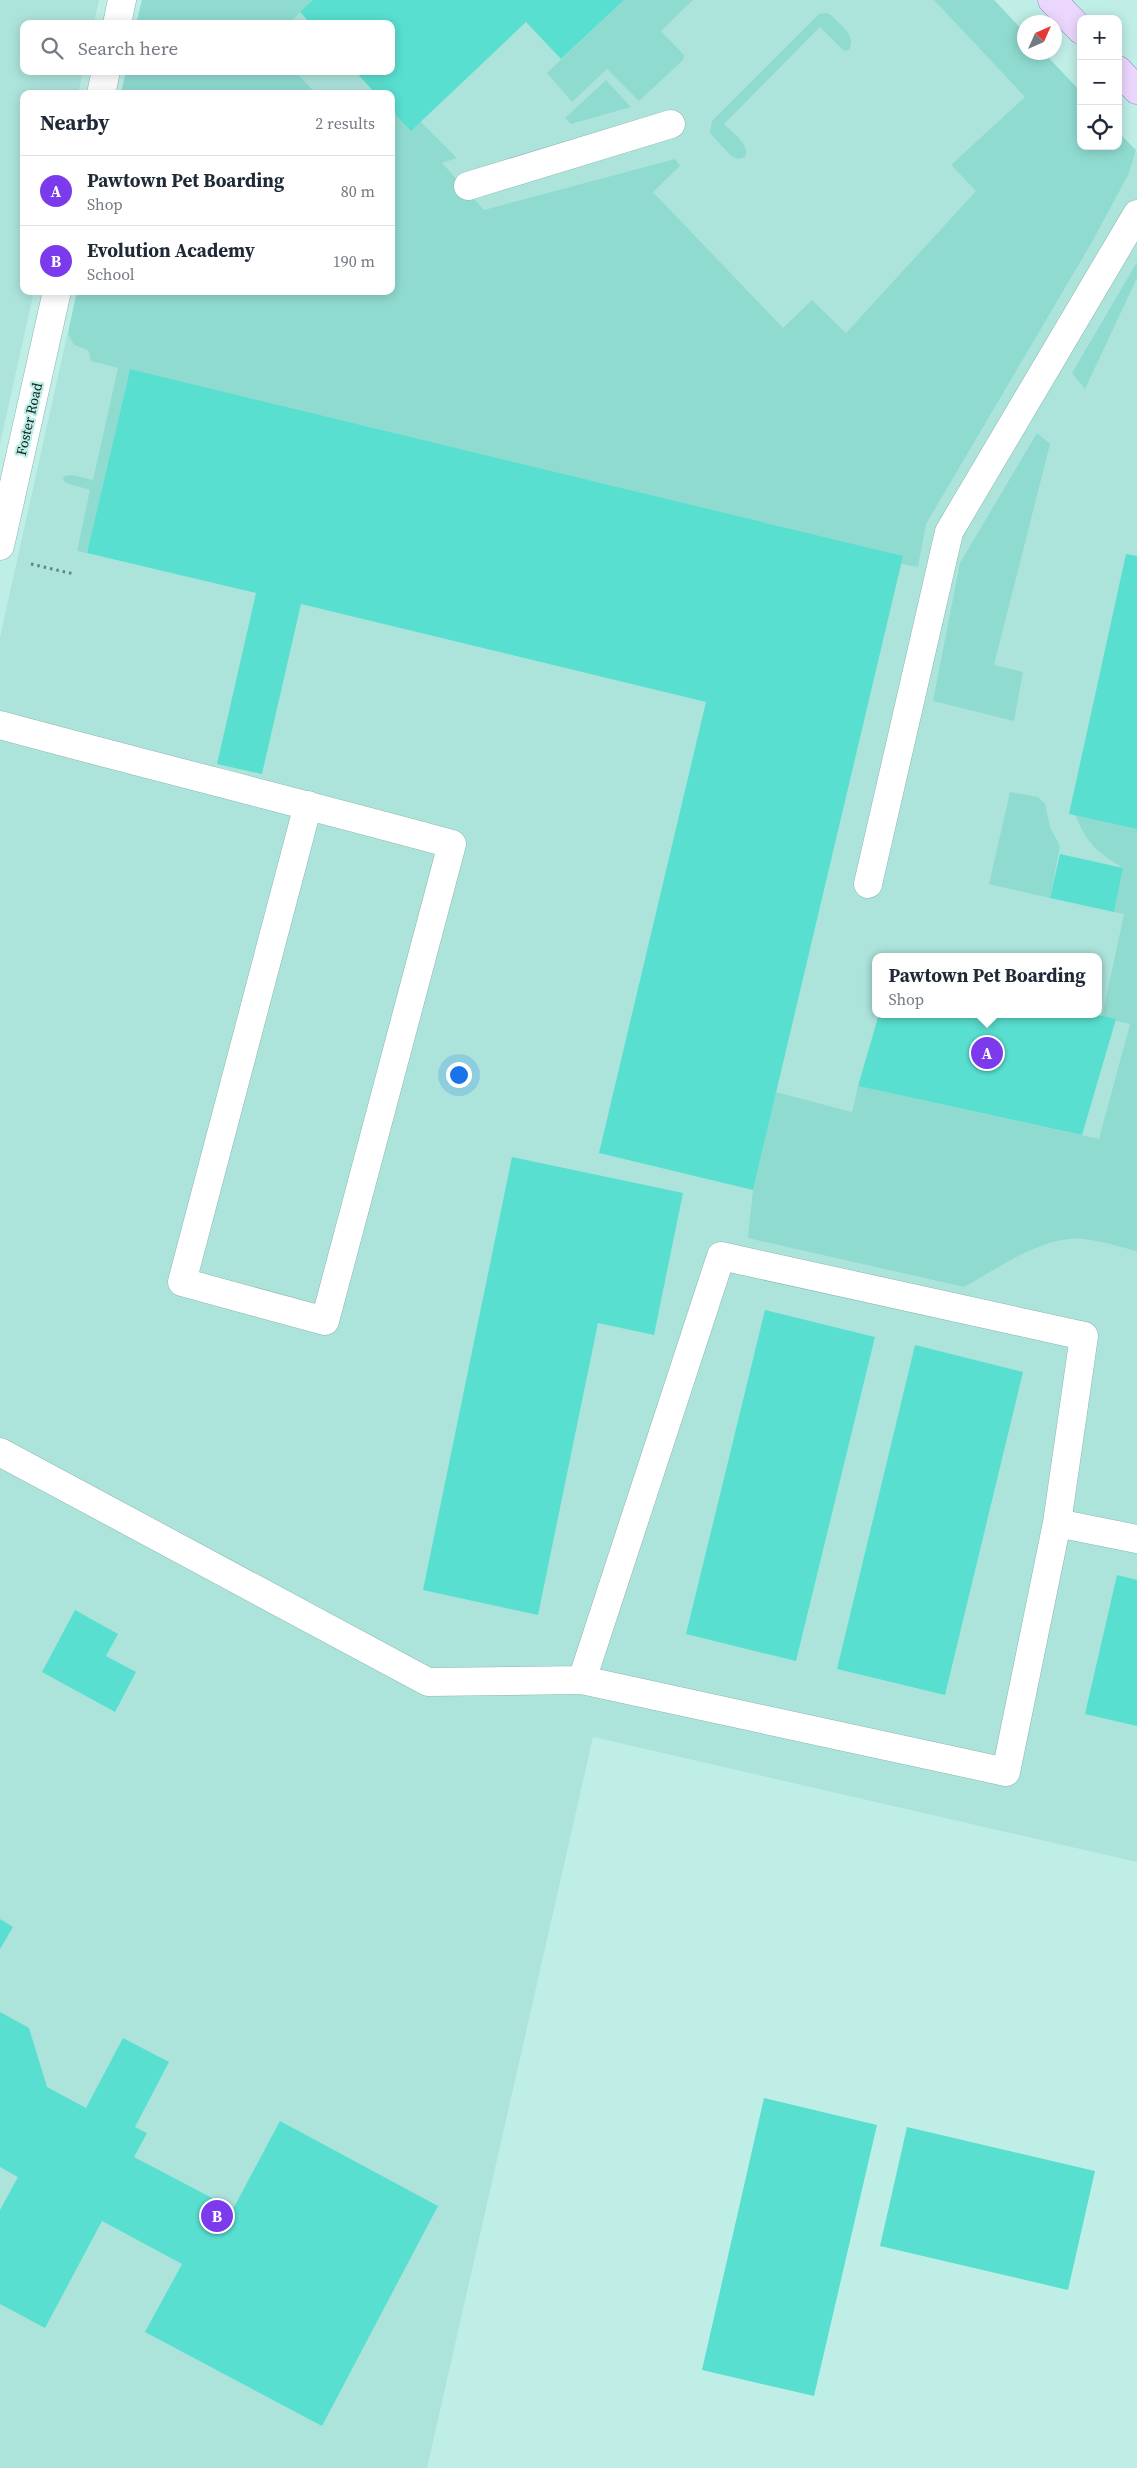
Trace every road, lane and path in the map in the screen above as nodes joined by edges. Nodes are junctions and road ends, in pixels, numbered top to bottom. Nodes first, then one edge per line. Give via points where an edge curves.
1 (122, 0) edge
2 (1052, 0) edge
3 (118, 20) edge
4 (1077, 26) edge
5 (1122, 74) edge
6 (105, 75) edge
7 (102, 90) edge
8 (1137, 90) edge
9 (671, 124) dead end
10 (468, 186) dead end
11 (1137, 214) edge
12 (56, 295) edge
13 (0, 546) edge
14 (28, 563) dead end
15 (74, 574) dead end
16 (0, 725) edge
17 (308, 805) junction
18 (868, 884) dead end
19 (0, 1452) edge
20 (1057, 1523) junction
21 (1137, 1539) edge
22 (582, 1680) junction

1 - 3 street
2 - 4 main road
5 - 8 main road
6 - 7 street
9 - 10 street
11 - 18 street via 949,532
12 - 13 street, Foster Road
14 - 15 path
16 - 17 street
17 - 17 street via 452,844 326,1321 182,1282
19 - 22 street via 428,1682
20 - 21 street
20 - 22 street via 1006,1772
20 - 22 street via 1084,1336 721,1256

